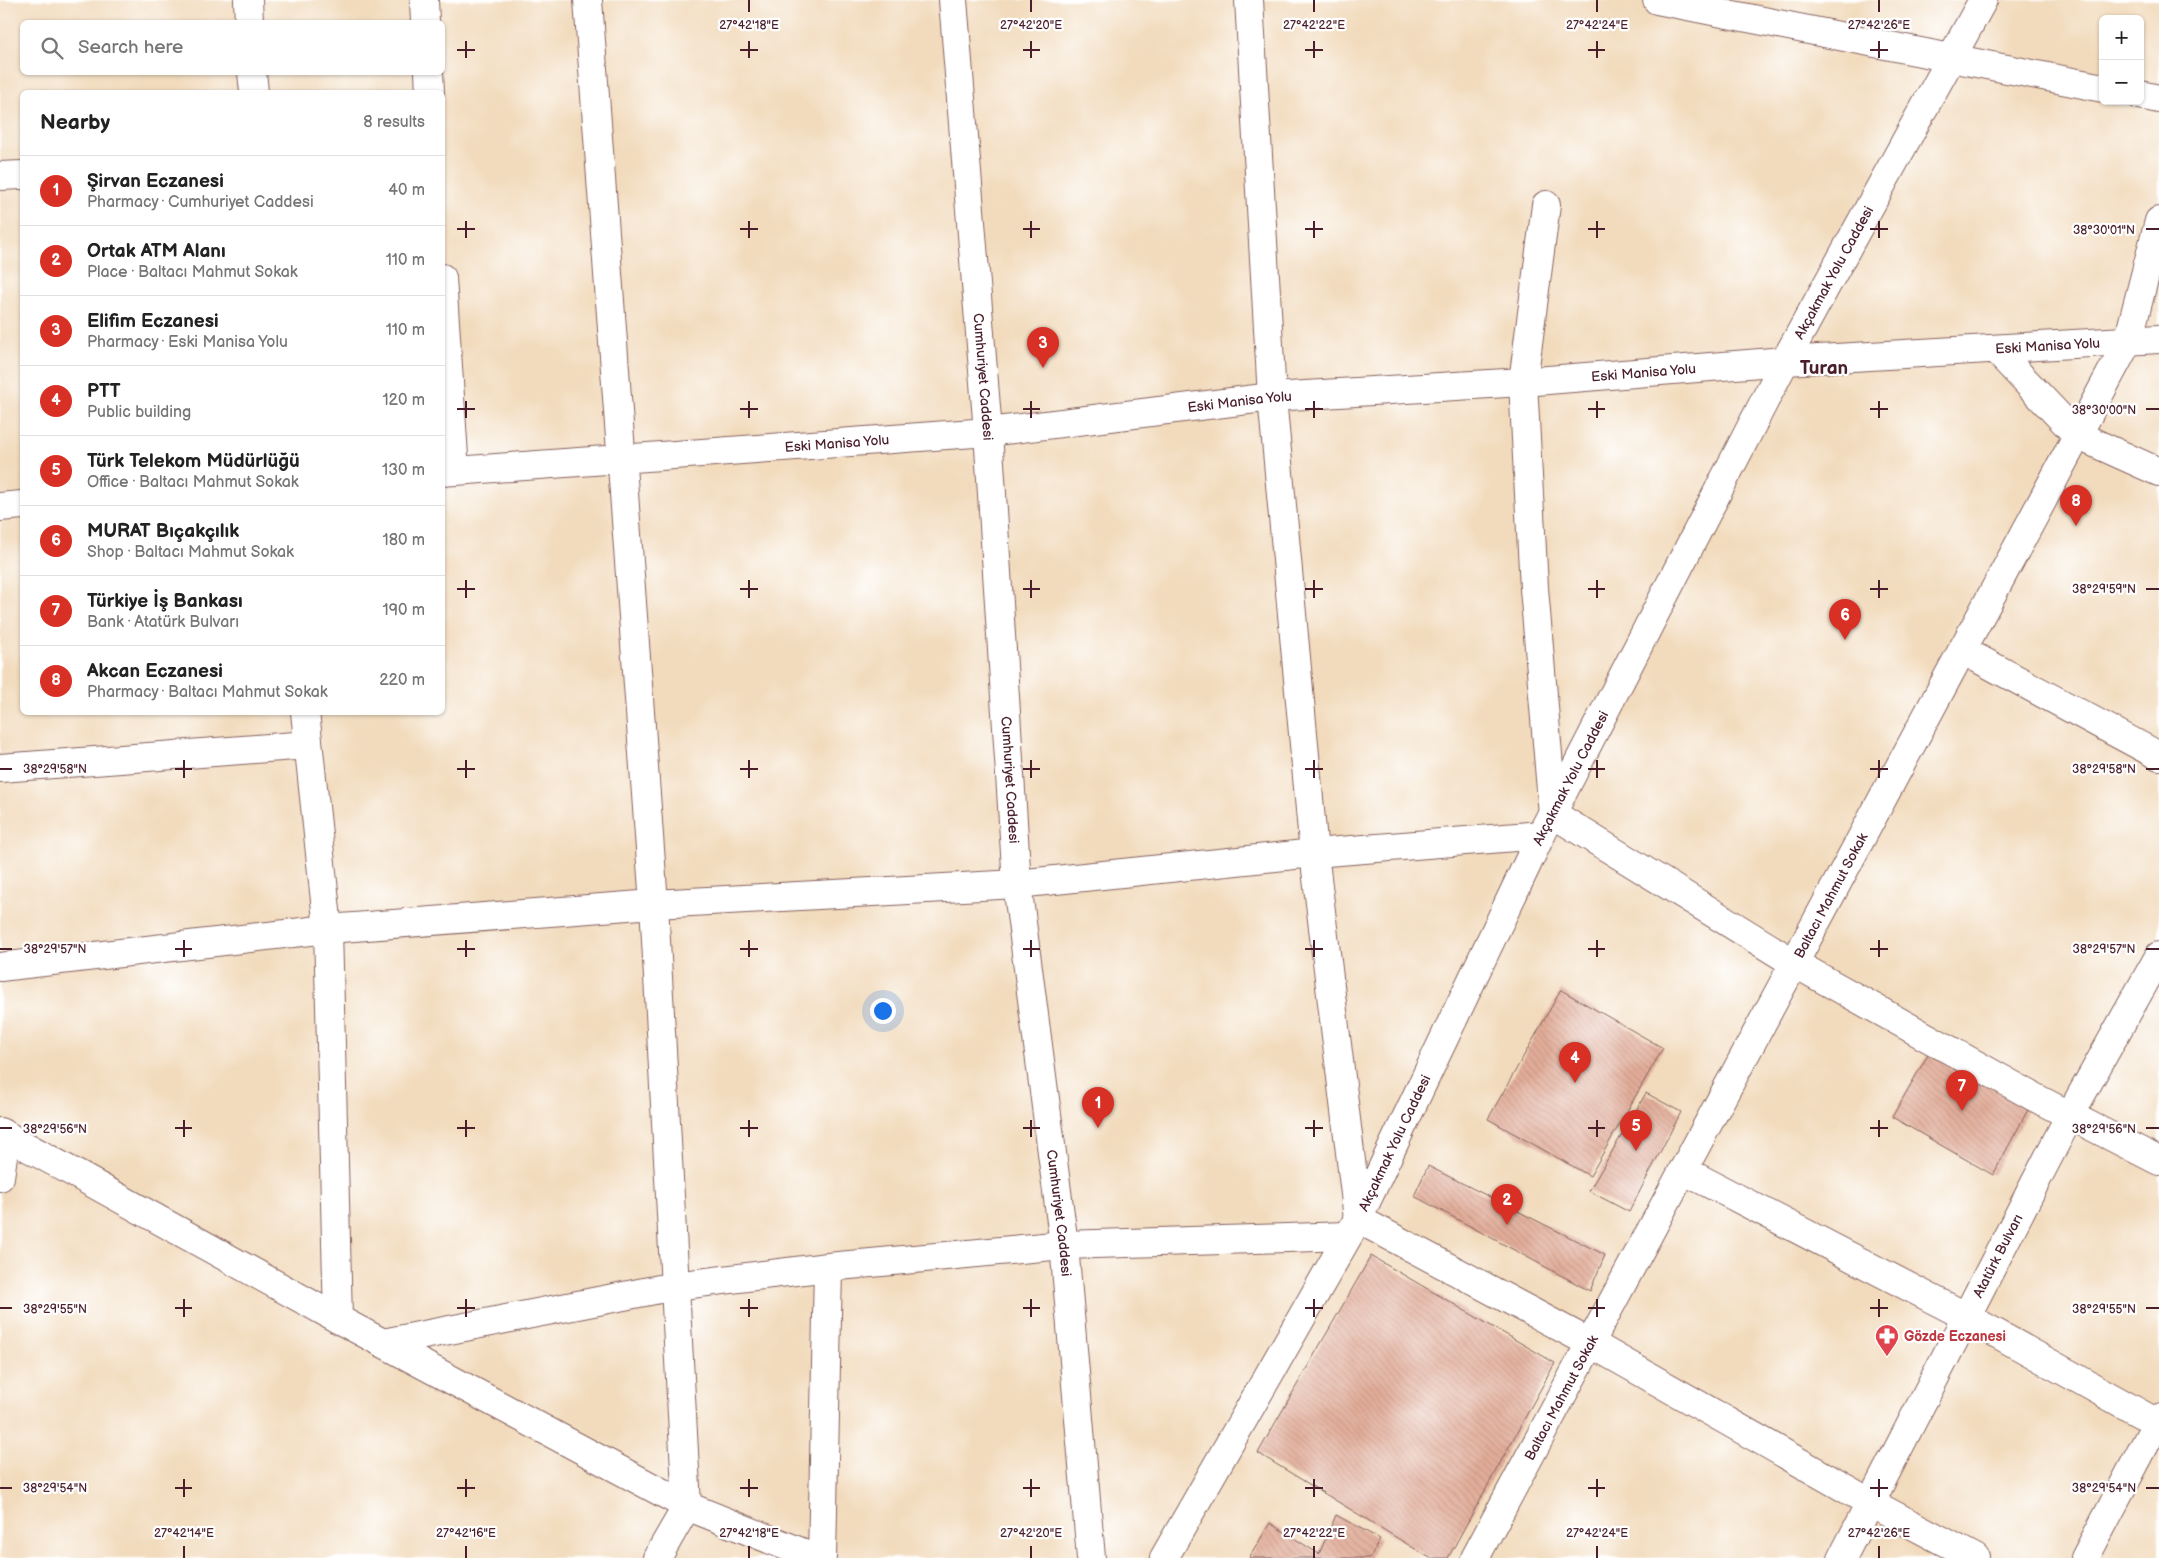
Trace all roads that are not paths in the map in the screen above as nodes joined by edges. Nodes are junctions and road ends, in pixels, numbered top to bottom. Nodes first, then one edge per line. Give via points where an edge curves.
1 (248, 0) edge
2 (424, 0) edge
3 (588, 0) edge
4 (953, 0) edge
5 (1249, 0) edge
6 (1657, 0) edge
7 (1983, 0) edge
8 (249, 20) edge
9 (425, 20) edge
10 (1952, 57) junction
11 (252, 75) edge
12 (429, 75) edge
13 (2099, 87) edge
14 (254, 90) edge
15 (430, 90) edge
16 (2144, 96) edge
17 (2159, 99) edge
18 (20, 175) edge
19 (0, 176) edge
20 (1546, 205) dead end
21 (2159, 221) edge
22 (2159, 339) edge
23 (2128, 341) junction
24 (1995, 349) junction
25 (445, 361) edge
26 (1785, 361) junction
27 (1524, 382) junction
28 (1272, 397) junction
29 (988, 432) junction
30 (2077, 435) junction
31 (621, 460) junction
32 (449, 471) edge
33 (2159, 472) edge
34 (20, 505) edge
35 (0, 507) edge
36 (1962, 650) junction
37 (305, 715) edge
38 (308, 745) junction
39 (2159, 756) edge
40 (0, 768) edge
41 (1547, 824) junction
42 (1314, 853) junction
43 (1017, 884) junction
44 (654, 904) junction
45 (328, 929) junction
46 (2159, 956) edge
47 (0, 963) edge
48 (1794, 963) junction
49 (2070, 1115) junction
50 (3, 1134) edge
51 (2159, 1162) edge
52 (1683, 1170) junction
53 (0, 1177) edge
54 (1353, 1228) junction
55 (1064, 1246) junction
56 (828, 1267) junction
57 (675, 1286) junction
58 (1967, 1317) junction
59 (338, 1319) junction
60 (383, 1343) junction
61 (1590, 1343) junction
62 (2158, 1422) edge
63 (1871, 1503) junction
64 (687, 1506) junction
65 (657, 1558) edge
66 (816, 1558) edge
67 (822, 1558) edge
68 (1092, 1558) edge
69 (1164, 1558) edge
70 (1475, 1558) edge
71 (1842, 1558) edge
72 (1975, 1558) edge
73 (2085, 1558) edge

1 - 8 street
2 - 9 street
3 - 31 street
4 - 29 street, Cumhuriyet Caddesi
5 - 28 street
6 - 10 street
7 - 10 street, Akçakmak Yolu Caddesi
10 - 13 street
10 - 26 street, Akçakmak Yolu Caddesi
11 - 14 street
12 - 15 street
16 - 17 street
18 - 19 street
20 - 27 street
21 - 23 street, Baltacı Mahmut Sokak
22 - 23 street, Eski Manisa Yolu
23 - 24 street, Eski Manisa Yolu
23 - 30 street, Baltacı Mahmut Sokak
24 - 26 street, Eski Manisa Yolu
24 - 30 street
25 - 32 street
26 - 27 street, Eski Manisa Yolu
26 - 41 street, Akçakmak Yolu Caddesi
27 - 28 street, Eski Manisa Yolu
27 - 41 street
28 - 29 street, Eski Manisa Yolu
28 - 42 street
29 - 31 street, Eski Manisa Yolu
29 - 43 street, Cumhuriyet Caddesi
30 - 33 street
30 - 36 street, Baltacı Mahmut Sokak
31 - 32 street, Eski Manisa Yolu
31 - 44 street
34 - 35 street
36 - 39 street
36 - 48 street, Baltacı Mahmut Sokak
37 - 38 street
38 - 40 street
38 - 45 street
41 - 42 street
41 - 48 street
41 - 54 street, Akçakmak Yolu Caddesi
42 - 43 street
42 - 54 street
43 - 44 street
43 - 55 street, Cumhuriyet Caddesi
44 - 45 street
44 - 57 street
45 - 47 street
45 - 59 street
46 - 49 street, Atatürk Bulvarı
48 - 49 street
48 - 52 street, Baltacı Mahmut Sokak
49 - 51 street
49 - 58 street, Atatürk Bulvarı
50 - 53 street
50 - 59 street
52 - 58 street
52 - 61 street, Baltacı Mahmut Sokak
54 - 55 street
54 - 61 street
54 - 69 street, Akçakmak Yolu Caddesi
55 - 56 street
55 - 68 street, Cumhuriyet Caddesi
56 - 57 street
56 - 67 street
57 - 60 street
57 - 64 street
58 - 62 street
58 - 63 street, Atatürk Bulvarı
59 - 60 street
60 - 64 street
61 - 63 street
61 - 70 street, Baltacı Mahmut Sokak
62 - 73 street
63 - 71 street, Atatürk Bulvarı
63 - 72 street
64 - 65 street
64 - 66 street

